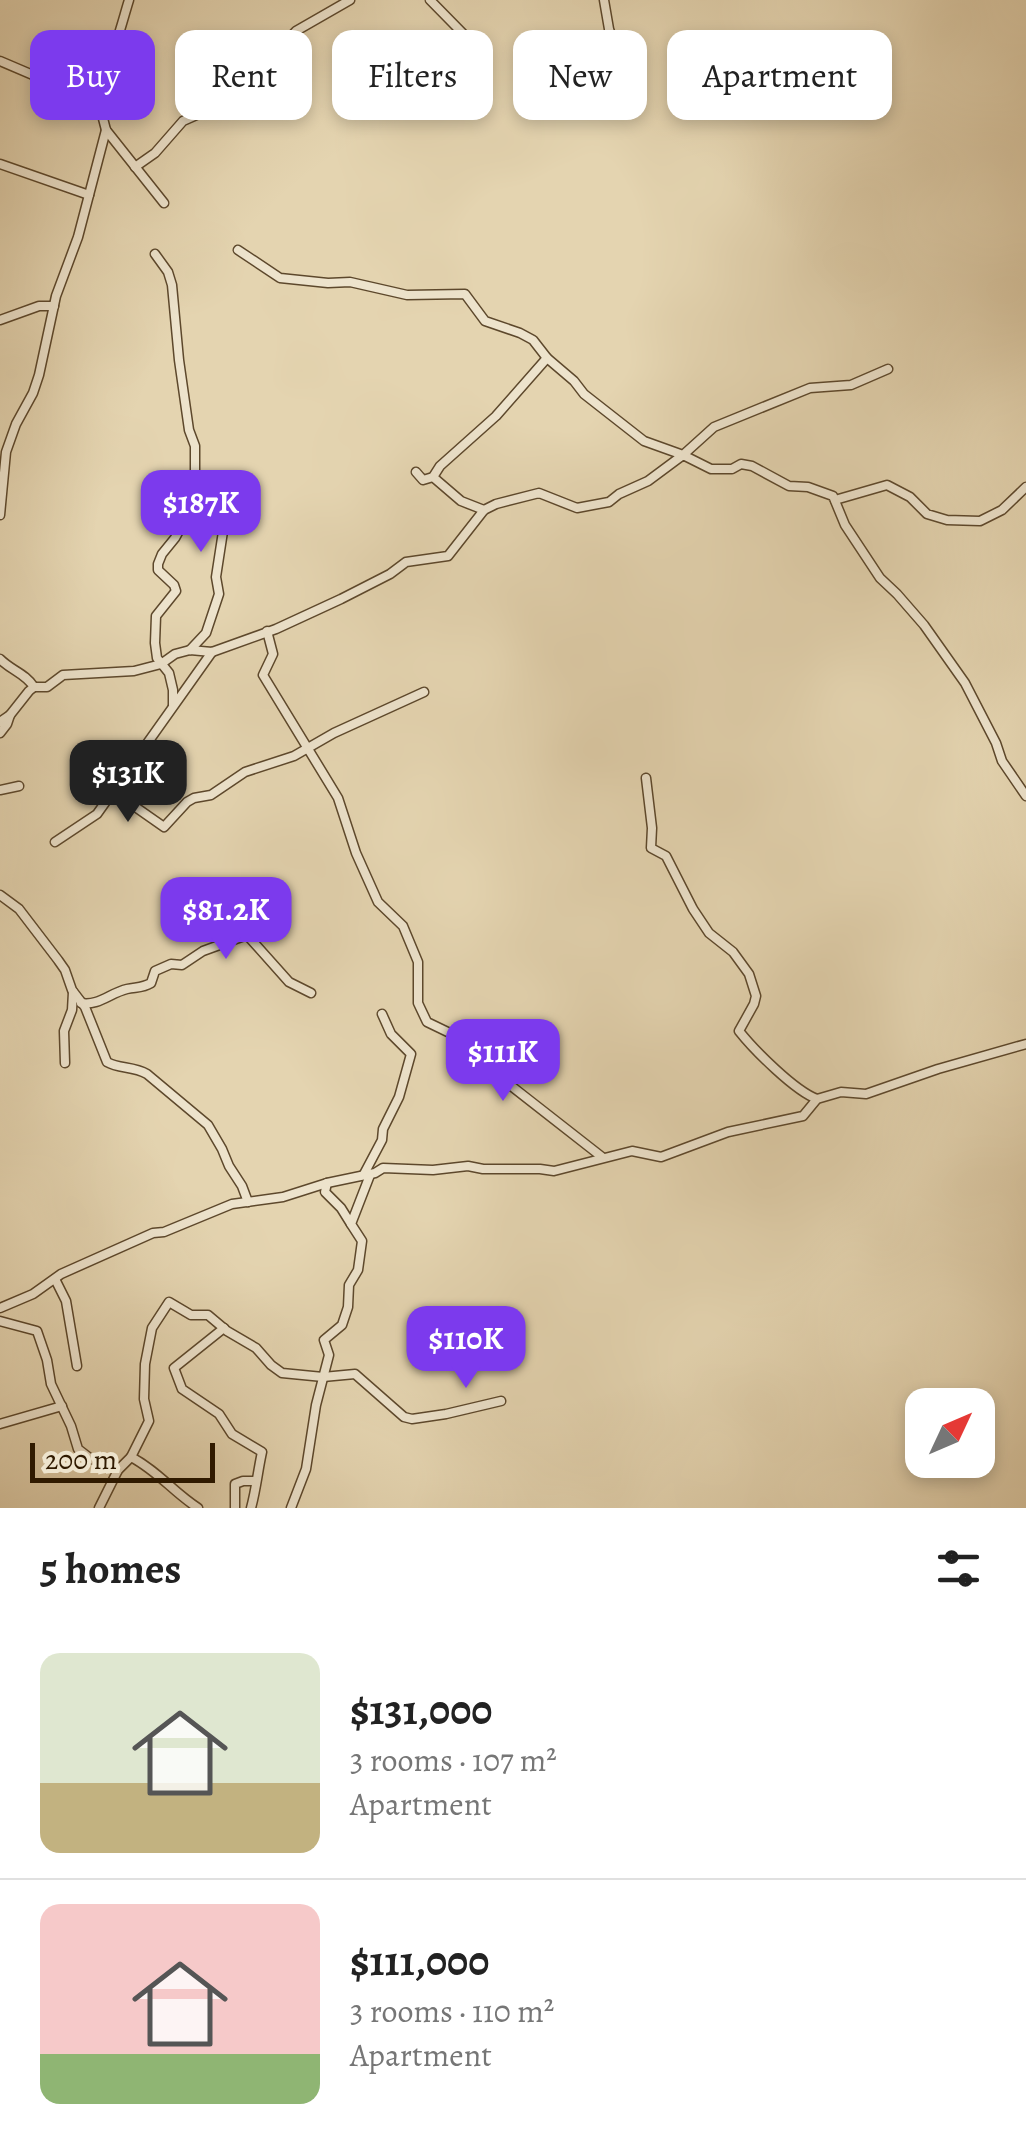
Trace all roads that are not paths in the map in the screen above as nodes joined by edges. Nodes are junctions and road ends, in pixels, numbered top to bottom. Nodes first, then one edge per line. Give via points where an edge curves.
1 (129, 0) edge
2 (350, 0) edge
3 (430, 0) edge
4 (604, 0) edge
5 (119, 30) edge
6 (459, 30) edge
7 (609, 30) edge
8 (0, 61) edge
9 (30, 73) edge
10 (103, 120) edge
11 (106, 130) junction
12 (0, 164) edge
13 (135, 168) junction
14 (88, 196) junction
15 (164, 203) dead end
16 (238, 250) dead end
17 (155, 254) dead end
18 (54, 306) junction
19 (0, 320) edge
20 (546, 358) junction
21 (888, 370) dead end
22 (683, 455) junction
23 (194, 471) junction
24 (416, 472) dead end
25 (433, 477) junction
26 (1026, 487) edge
27 (834, 500) junction
28 (484, 510) junction
29 (0, 515) edge
30 (267, 632) junction
31 (190, 650) junction
32 (212, 652) junction
33 (0, 659) edge
34 (162, 664) junction
35 (34, 687) junction
36 (424, 692) dead end
37 (172, 706) junction
38 (10, 715) junction
39 (0, 722) edge
40 (0, 732) edge
41 (308, 750) junction
42 (646, 778) dead end
43 (19, 786) dead end
44 (0, 790) edge
45 (114, 792) junction
46 (1026, 796) edge
47 (55, 842) dead end
48 (0, 895) edge
49 (73, 992) junction
50 (310, 993) dead end
51 (81, 1002) junction
52 (382, 1014) dead end
53 (1026, 1044) edge
54 (65, 1063) dead end
55 (817, 1099) junction
56 (602, 1158) junction
57 (367, 1174) junction
58 (327, 1183) junction
59 (248, 1202) junction
60 (351, 1224) junction
61 (55, 1279) junction
62 (0, 1308) edge
63 (0, 1321) edge
64 (224, 1328) junction
65 (77, 1366) dead end
66 (323, 1376) junction
67 (500, 1401) dead end
68 (62, 1406) junction
69 (0, 1424) edge
70 (131, 1457) junction
71 (118, 1470) junction
72 (256, 1481) junction
73 (100, 1508) edge
74 (198, 1508) edge
75 (235, 1508) edge
76 (251, 1508) edge
77 (291, 1508) edge

1 - 5 street
2 - 13 street via 296,31
3 - 6 street
4 - 7 street
8 - 9 street
10 - 11 street
11 - 13 street
11 - 14 street
12 - 14 street
13 - 15 street
14 - 18 street
16 - 20 street via 280,278 350,282 408,295 465,294 486,321 533,340
17 - 23 street via 172,285
18 - 19 street
18 - 29 street via 33,393 6,452
20 - 22 street via 644,441
20 - 25 street
21 - 22 street via 850,385 810,388 714,427
22 - 27 street via 711,469 752,466
22 - 28 street via 609,502 577,508 538,493
23 - 31 street via 224,525 219,594 206,633
23 - 34 street via 195,502 158,564 176,590 156,616 154,643
24 - 25 street via 423,480
25 - 28 street
26 - 27 street via 980,521 927,514 887,486
27 - 46 street via 880,578 965,683
28 - 30 street via 448,556 406,562
30 - 32 street
30 - 41 street via 272,654 264,675
31 - 32 street
31 - 34 street
32 - 37 street
33 - 35 street
34 - 35 street via 62,675
34 - 37 street
35 - 38 street
36 - 41 street
37 - 45 street
38 - 39 street
38 - 40 street
41 - 45 street via 194,798 164,827
41 - 56 street via 338,798 378,902 403,926 418,962 418,1003 427,1022 490,1060 510,1085
42 - 55 street via 651,848 666,856 709,932 749,974 756,996 739,1030
43 - 44 street
45 - 47 street via 96,814
48 - 49 street via 38,932
49 - 51 street
49 - 54 street
50 - 51 street via 289,982 247,935 155,970 144,987 92,1005
51 - 59 street via 107,1062 147,1074 208,1125
52 - 57 street via 411,1054
53 - 55 street via 866,1094
55 - 56 street via 803,1116 728,1132 661,1157 632,1151
56 - 57 street via 554,1171 468,1166
57 - 58 street
57 - 60 street
58 - 59 street
58 - 60 street via 324,1192
59 - 61 street via 153,1233
60 - 66 street via 362,1241 358,1270 342,1325 324,1340 329,1356
61 - 62 street
61 - 65 street via 66,1301
63 - 68 street via 36,1331
64 - 66 street via 282,1373
64 - 70 street via 168,1302 152,1328 145,1364 149,1421
64 - 72 street via 174,1368 182,1389 262,1452
66 - 67 street via 354,1374 412,1419
66 - 77 street via 306,1469
68 - 69 street
68 - 71 street via 78,1448
70 - 71 street
70 - 74 street
71 - 73 street
72 - 75 street via 235,1484
72 - 76 street

